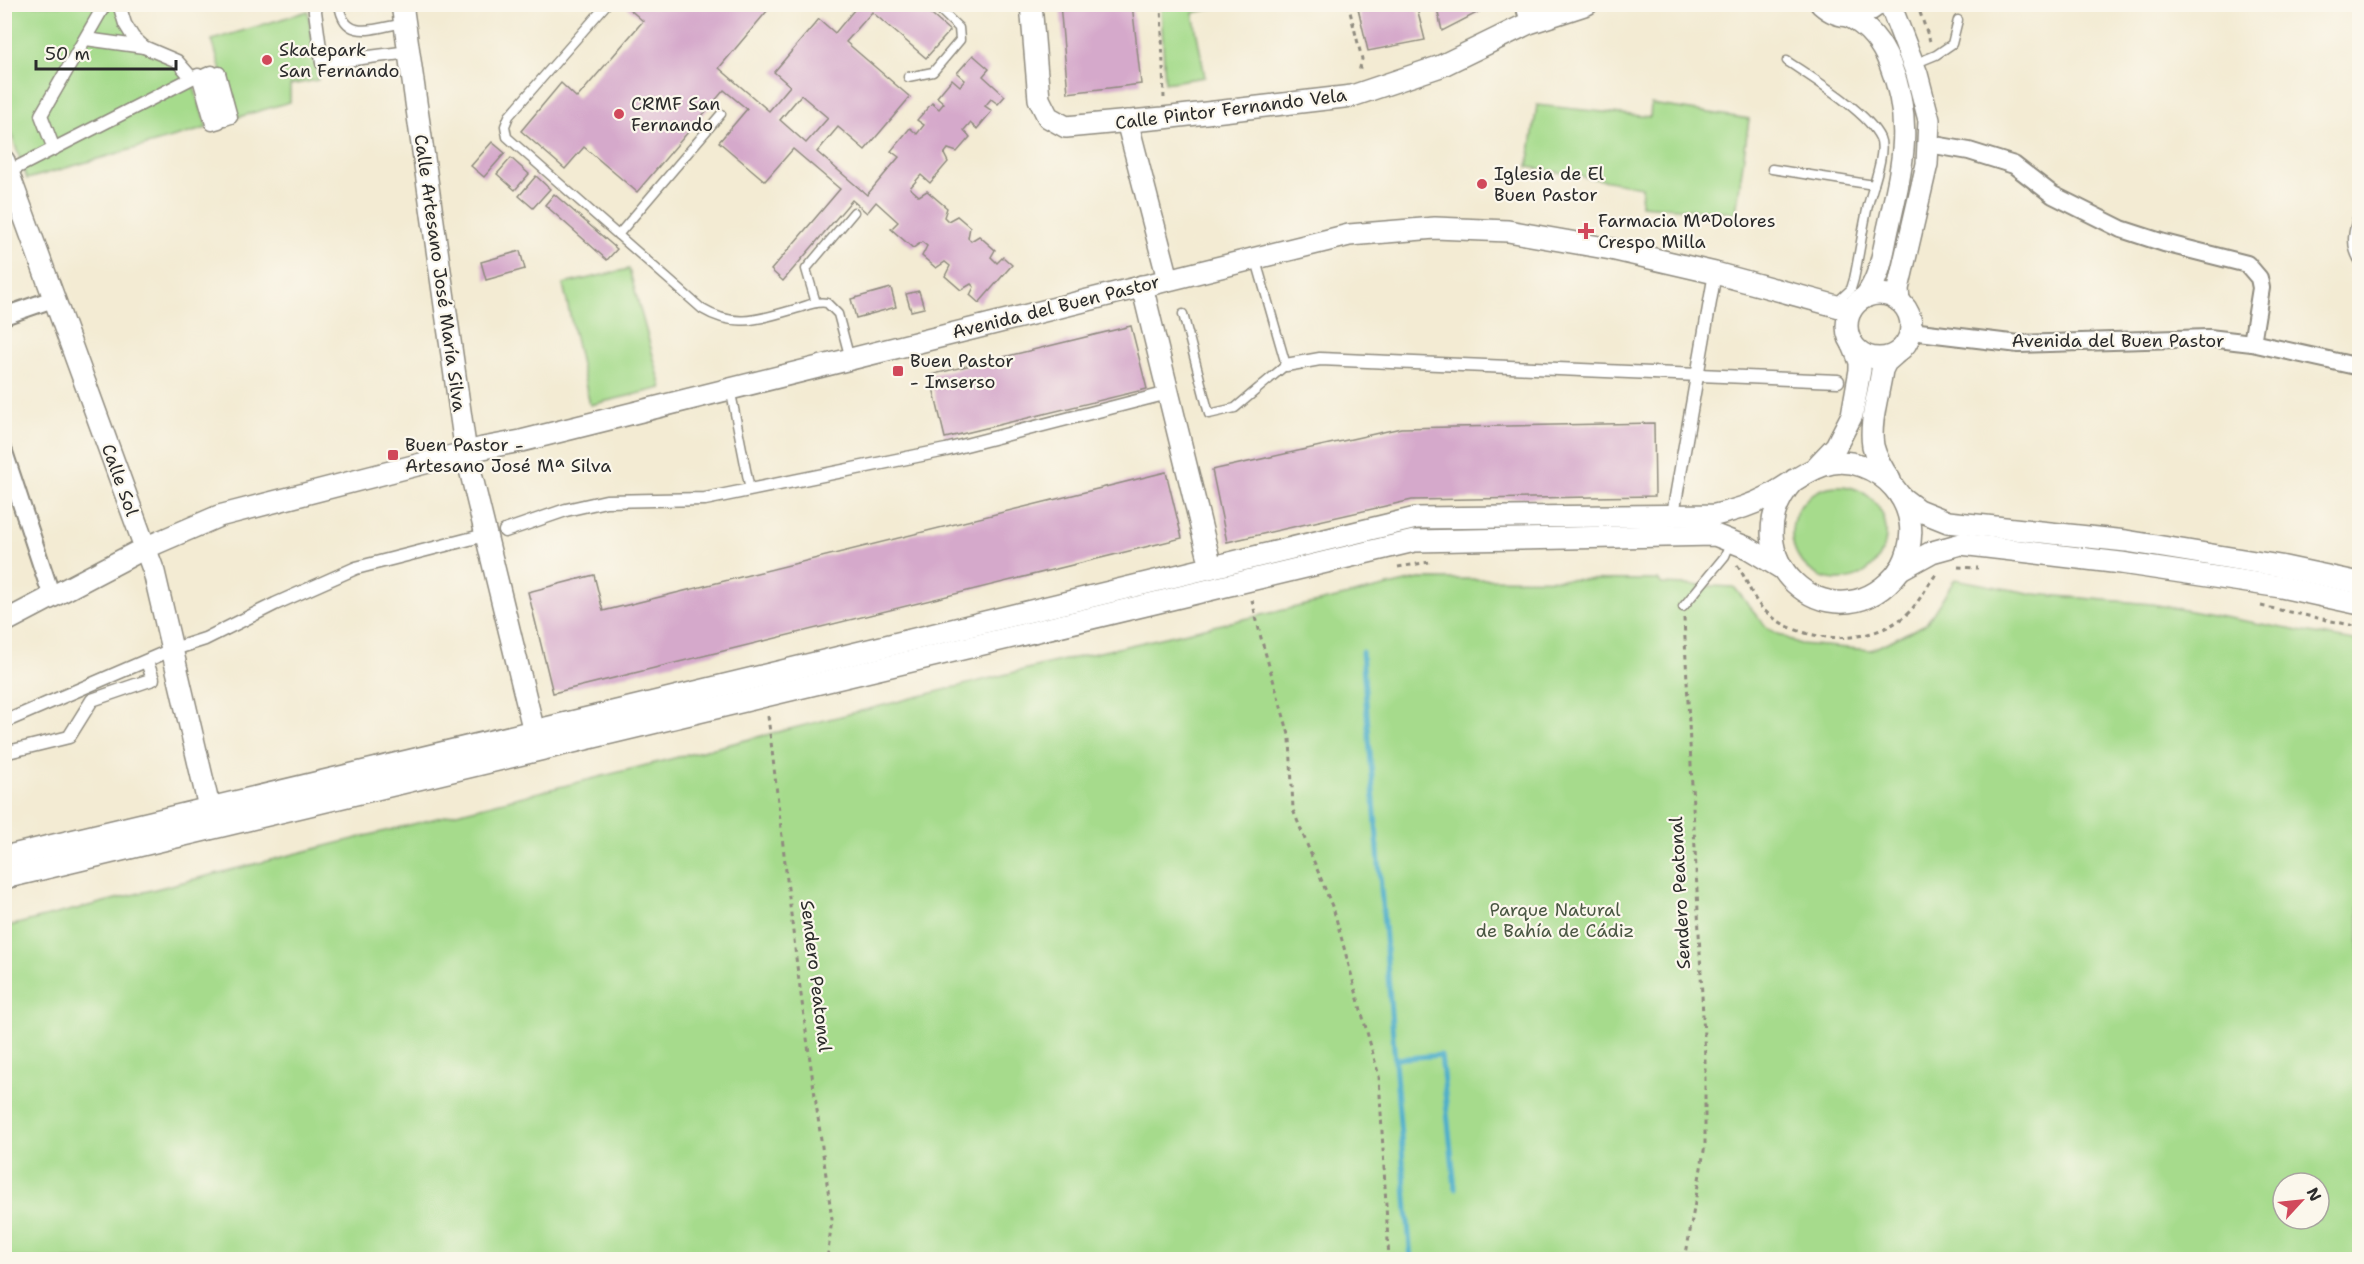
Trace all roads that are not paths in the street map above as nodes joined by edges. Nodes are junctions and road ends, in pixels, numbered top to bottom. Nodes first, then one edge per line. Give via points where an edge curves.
1 (105, 4) edge
2 (119, 4) edge
3 (314, 4) edge
4 (339, 4) edge
5 (607, 4) edge
6 (934, 4) edge
7 (1031, 4) edge
8 (1587, 4) edge
9 (1821, 4) edge
10 (1878, 4) edge
11 (1890, 4) edge
12 (404, 14) edge
13 (1526, 14) edge
14 (1850, 17) junction
15 (1958, 20) dead end
16 (86, 39) junction
17 (144, 47) junction
18 (409, 52) junction
19 (1787, 61) dead end
20 (1914, 64) junction
21 (219, 73) dead end
22 (191, 77) junction
23 (909, 77) dead end
24 (721, 114) dead end
25 (1127, 122) junction
26 (1929, 144) junction
27 (54, 149) junction
28 (6, 167) edge
29 (1772, 169) dead end
30 (1874, 185) junction
31 (11, 206) edge
32 (2360, 209) edge
33 (854, 212) dead end
34 (618, 235) junction
35 (1256, 257) junction
36 (2360, 262) edge
37 (1715, 273) junction
38 (1168, 279) junction
39 (1142, 286) junction
40 (53, 299) junction
41 (1899, 301) junction
42 (816, 303) junction
43 (1850, 304) junction
44 (1183, 314) dead end
45 (4, 316) edge
46 (1911, 331) junction
47 (2252, 343) junction
48 (1853, 345) junction
49 (1894, 355) junction
50 (850, 360) junction
51 (1286, 365) junction
52 (2360, 367) edge
53 (1697, 375) junction
54 (1838, 381) dead end
55 (730, 388) junction
56 (1168, 393) junction
57 (4, 452) edge
58 (466, 453) junction
59 (1817, 466) junction
60 (1794, 480) junction
61 (750, 490) junction
62 (1897, 491) junction
63 (1673, 514) junction
64 (495, 533) junction
65 (145, 548) junction
66 (1728, 548) junction
67 (1211, 567) junction
68 (1781, 568) junction
69 (1899, 570) junction
70 (2360, 583) edge
71 (52, 597) junction
72 (2360, 604) edge
73 (1683, 607) road end
74 (4, 622) edge
75 (171, 650) junction
76 (147, 662) junction
77 (4, 722) edge
78 (536, 741) junction
79 (4, 753) edge
80 (209, 807) junction
81 (4, 857) edge
82 (4, 878) edge

1 - 16 street
2 - 17 street via 125,24
3 - 18 street via 322,63
4 - 12 lane via 343,22 351,29 359,30
5 - 34 lane via 509,116 505,126 511,141
6 - 23 lane via 959,28 960,40 933,72
7 - 25 street, Calle Pintor Fernando Vela via 1039,99 1048,117 1066,126
8 - 13 street, Calle Pintor Fernando Vela
9 - 14 street via 1831,12
10 - 14 street via 1869,12
11 - 20 street
12 - 18 street, Calle Artesano José María Silva
13 - 25 street, Calle Pintor Fernando Vela via 1441,66 1352,96
14 - 43 street via 1873,35 1887,55 1904,111 1905,137 1901,173 1875,282
15 - 20 lane via 1952,44
16 - 17 street
16 - 27 street via 41,115
17 - 22 street via 177,61
18 - 58 street, Calle Artesano José María Silva
19 - 30 lane via 1856,111 1881,139
20 - 26 street via 1929,120
21 - 22 street via 231,117 225,118 212,72 205,75 219,122 213,124 198,75
22 - 27 street
24 - 34 lane
25 - 38 street
26 - 41 street via 1898,289
26 - 47 street via 2014,165 2053,195 2121,229 2247,264 2259,278 2261,288
27 - 28 street
28 - 31 street, Calle Sol
29 - 30 lane
30 - 43 lane
31 - 40 street, Calle Sol
32 - 36 lane via 2352,236
33 - 42 lane via 807,269
34 - 42 lane via 717,318 735,322
35 - 37 street, Avenida del Buen Pastor via 1349,235 1436,228 1508,231
35 - 38 street, Avenida del Buen Pastor
35 - 51 lane
37 - 43 street, Avenida del Buen Pastor
37 - 53 street
38 - 39 street, Avenida del Buen Pastor
39 - 50 street, Avenida del Buen Pastor
39 - 56 street
40 - 45 street
40 - 65 street, Calle Sol
41 - 43 street via 1882,294
41 - 46 street via 1909,316
42 - 50 lane via 827,303 835,310
43 - 48 street via 1847,328
44 - 51 lane via 1209,414 1235,408
46 - 47 street, Avenida del Buen Pastor via 2019,344 2210,338
46 - 49 street via 1907,342
47 - 52 street, Avenida del Buen Pastor
48 - 49 street via 1867,356
48 - 59 street via 1860,370 1852,415 1836,446
49 - 62 street via 1882,370 1872,431 1880,464
50 - 55 street, Avenida del Buen Pastor
51 - 53 street via 1320,359
53 - 54 street
53 - 63 street
55 - 58 street, Avenida del Buen Pastor
55 - 61 lane
56 - 61 street via 946,450
56 - 67 street
57 - 71 street
58 - 64 street, Calle Artesano José María Silva
58 - 65 street, Avenida del Buen Pastor via 219,516
59 - 60 street
59 - 62 street via 1844,462 1871,469
60 - 63 street via 1741,508 1715,515
60 - 68 street via 1778,502 1771,528
61 - 64 street via 705,499 606,501
62 - 69 street via 1910,522 1908,550
62 - 70 street via 1918,510 1948,522 2126,542
63 - 67 street via 1416,518
64 - 75 street via 356,568 205,639
64 - 78 street, Calle Artesano José María Silva
65 - 71 street, Avenida del Buen Pastor
65 - 75 street, Calle Sol
66 - 68 street via 1759,554
66 - 73 lane
66 - 78 street via 1715,535 1414,541 1249,591 765,696
67 - 78 street
68 - 69 street via 1811,595 1837,602 1851,602 1876,592
69 - 72 street via 1932,552 1961,544 2269,585
71 - 74 street, Avenida del Buen Pastor
75 - 76 street
75 - 80 street, Calle Sol
76 - 77 street
76 - 79 street via 153,679 92,699 69,737
78 - 80 street
78 - 82 street
80 - 81 street

